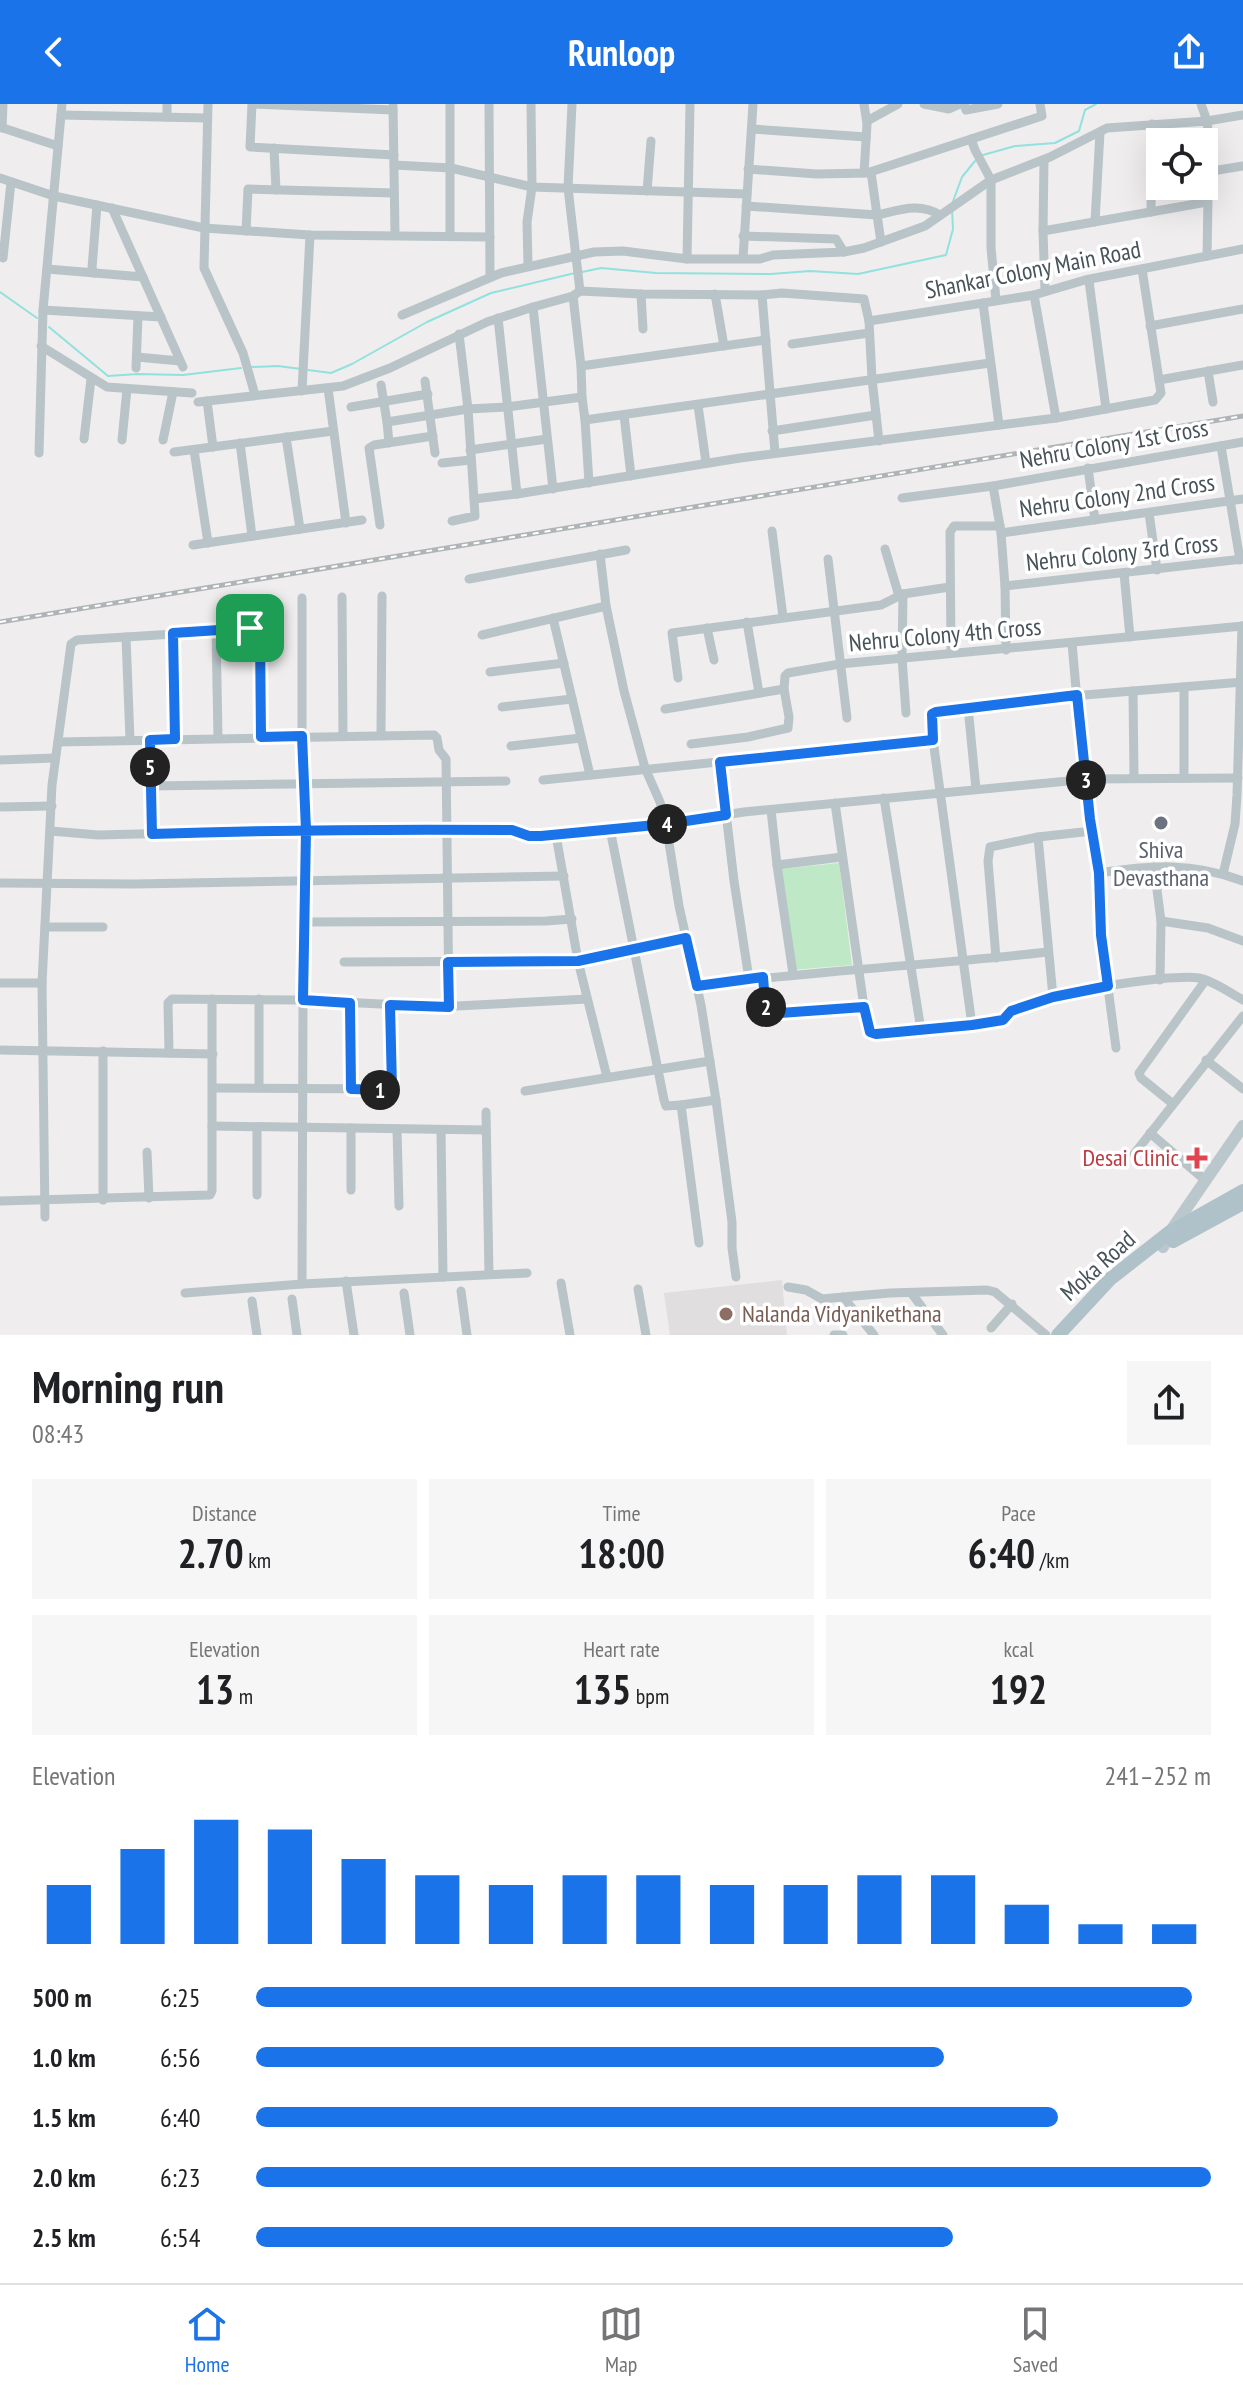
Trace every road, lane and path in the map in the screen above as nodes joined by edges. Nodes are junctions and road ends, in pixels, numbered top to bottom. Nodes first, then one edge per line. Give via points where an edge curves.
1 (3, 104) edge
2 (125, 104) edge
3 (167, 104) edge
4 (208, 104) edge
5 (252, 104) edge
6 (450, 104) edge
7 (489, 104) edge
8 (531, 104) edge
9 (572, 104) edge
10 (690, 104) edge
11 (753, 104) edge
12 (864, 104) edge
13 (898, 104) edge
14 (924, 104) edge
15 (962, 104) edge
16 (998, 104) edge
17 (1040, 104) edge
18 (1201, 104) edge
19 (331, 106) edge
20 (393, 107) edge
21 (62, 110) edge
22 (1243, 115) edge
23 (125, 117) junction
24 (167, 117) junction
25 (207, 118) junction
26 (867, 121) junction
27 (1207, 121) junction
28 (1152, 124) junction
29 (1, 127) edge
30 (1208, 128) edge
31 (752, 129) junction
32 (1100, 132) junction
33 (866, 137) junction
34 (971, 139) junction
35 (651, 141) dead end
36 (58, 146) junction
37 (274, 148) junction
38 (394, 160) junction
39 (1044, 160) junction
40 (1243, 166) edge
41 (451, 168) junction
42 (748, 169) junction
43 (1218, 170) edge
44 (867, 172) junction
45 (0, 178) edge
46 (489, 178) junction
47 (991, 180) junction
48 (11, 182) junction
49 (532, 187) junction
50 (568, 188) junction
51 (276, 190) junction
52 (647, 191) junction
53 (689, 192) junction
54 (394, 193) junction
55 (747, 194) junction
56 (54, 196) junction
57 (1207, 202) joint
58 (97, 205) junction
59 (746, 206) junction
60 (112, 208) junction
61 (1151, 212) junction
62 (942, 214) junction
63 (877, 215) junction
64 (1095, 222) junction
65 (204, 228) junction
66 (246, 231) junction
67 (1043, 231) junction
68 (395, 234) junction
69 (310, 235) junction
70 (450, 236) junction
71 (743, 236) junction
72 (490, 237) junction
73 (881, 242) junction
74 (1243, 249) edge
75 (844, 252) junction
76 (575, 255) junction
77 (1207, 256) junction
78 (3, 258) dead end
79 (743, 258) junction
80 (687, 259) junction
81 (528, 265) junction
82 (47, 269) junction
83 (1142, 269) junction
84 (94, 273) junction
85 (143, 277) junction
86 (490, 277) junction
87 (1089, 281) junction
88 (1045, 291) junction
89 (576, 293) junction
90 (641, 294) junction
91 (715, 294) junction
92 (762, 295) junction
93 (1034, 295) junction
94 (996, 300) junction
95 (983, 303) junction
96 (533, 307) junction
97 (1243, 309) edge
98 (43, 310) junction
99 (402, 315) dead end
100 (138, 316) junction
101 (161, 317) junction
102 (498, 318) junction
103 (869, 321) junction
104 (1150, 326) junction
105 (643, 329) dead end
106 (869, 333) junction
107 (459, 334) junction
108 (766, 340) junction
109 (792, 344) dead end
110 (41, 346) junction
111 (724, 346) junction
112 (137, 357) junction
113 (990, 363) junction
114 (1243, 365) edge
115 (581, 366) junction
116 (136, 368) dead end
117 (1208, 371) junction
118 (91, 379) junction
119 (872, 379) junction
120 (1159, 380) junction
121 (425, 381) dead end
122 (381, 385) dead end
123 (302, 386) junction
124 (328, 388) junction
125 (127, 389) junction
126 (173, 392) junction
127 (192, 393) dead end
128 (769, 393) junction
129 (428, 394) junction
130 (255, 395) junction
131 (582, 397) junction
132 (384, 401) junction
133 (544, 402) junction
134 (1213, 402) dead end
135 (698, 405) junction
136 (351, 407) dead end
137 (507, 407) junction
138 (468, 409) junction
139 (1106, 409) junction
140 (431, 414) junction
141 (624, 415) junction
142 (876, 415) junction
143 (1056, 418) junction
144 (585, 420) junction
145 (387, 422) junction
146 (999, 425) junction
147 (333, 431) junction
148 (772, 431) junction
149 (433, 436) junction
150 (286, 437) junction
151 (84, 439) dead end
152 (547, 439) junction
153 (122, 440) dead end
154 (163, 440) dead end
155 (879, 441) junction
156 (1243, 442) edge
157 (240, 443) junction
158 (389, 443) junction
159 (511, 443) junction
160 (1221, 446) junction
161 (213, 447) junction
162 (194, 450) junction
163 (174, 452) dead end
164 (39, 453) dead end
165 (435, 453) dead end
166 (775, 453) junction
167 (470, 455) junction
168 (442, 463) dead end
169 (706, 463) junction
170 (1088, 468) junction
171 (631, 476) junction
172 (589, 483) junction
173 (993, 486) junction
174 (553, 489) junction
175 (517, 494) junction
176 (902, 498) dead end
177 (474, 499) junction
178 (1243, 499) edge
179 (1230, 501) junction
180 (1149, 513) junction
181 (362, 520) dead end
182 (1095, 520) junction
183 (452, 521) dead end
184 (346, 523) junction
185 (380, 525) dead end
186 (300, 529) junction
187 (1001, 529) junction
188 (772, 531) dead end
189 (252, 536) junction
190 (208, 543) junction
191 (193, 545) dead end
192 (885, 549) dead end
193 (626, 550) dead end
194 (600, 554) junction
195 (828, 559) dead end
196 (1242, 560) edge
197 (1157, 570) junction
198 (1124, 573) junction
199 (469, 579) dead end
200 (1005, 586) junction
201 (950, 587) junction
202 (901, 595) junction
203 (382, 596) dead end
204 (342, 597) dead end
205 (302, 598) dead end
206 (606, 606) junction
207 (833, 611) junction
208 (783, 617) junction
209 (553, 618) junction
210 (747, 622) junction
211 (1243, 626) edge
212 (707, 628) junction
213 (216, 630) junction
214 (173, 633) junction
215 (482, 635) dead end
216 (126, 637) junction
217 (1130, 637) junction
218 (1072, 643) junction
219 (1006, 650) junction
220 (951, 653) junction
221 (902, 658) junction
222 (714, 660) dead end
223 (564, 663) junction
224 (840, 664) junction
225 (490, 672) dead end
226 (678, 678) dead end
227 (1243, 682) edge
228 (1184, 687) junction
229 (784, 689) junction
230 (1133, 691) junction
231 (759, 693) junction
232 (1077, 695) junction
233 (572, 699) junction
234 (502, 707) dead end
235 (968, 707) junction
236 (665, 709) dead end
237 (906, 713) dead end
238 (847, 718) dead end
239 (381, 735) junction
240 (302, 736) junction
241 (343, 736) junction
242 (261, 737) junction
243 (218, 738) junction
244 (581, 738) junction
245 (175, 739) junction
246 (130, 740) junction
247 (150, 740) junction
248 (933, 740) junction
249 (58, 742) junction
250 (691, 744) dead end
251 (511, 746) dead end
252 (55, 758) junction
253 (0, 760) edge
254 (720, 762) junction
255 (645, 768) junction
256 (590, 775) junction
257 (1134, 778) junction
258 (1184, 778) junction
259 (1238, 778) junction
260 (1086, 779) junction
261 (543, 780) dead end
262 (446, 781) junction
263 (506, 781) dead end
264 (305, 783) junction
265 (150, 786) junction
266 (976, 789) junction
267 (941, 792) junction
268 (884, 798) junction
269 (835, 803) junction
270 (52, 806) junction
271 (0, 807) edge
272 (771, 810) junction
273 (726, 815) junction
274 (666, 824) junction
275 (1239, 825) edge
276 (447, 829) junction
277 (610, 829) junction
278 (306, 830) junction
279 (51, 831) junction
280 (1092, 831) junction
281 (152, 834) junction
282 (556, 835) junction
283 (1038, 837) junction
284 (842, 857) junction
285 (777, 865) junction
286 (1154, 867) junction
287 (1099, 873) junction
288 (1223, 874) junction
289 (564, 876) junction
290 (447, 879) junction
291 (306, 880) junction
292 (1243, 881) edge
293 (48, 882) junction
294 (0, 883) edge
295 (572, 919) junction
296 (447, 921) junction
297 (1161, 921) junction
298 (305, 922) junction
299 (45, 927) junction
300 (103, 927) dead end
301 (686, 938) junction
302 (1243, 941) edge
303 (634, 949) junction
304 (1048, 952) junction
305 (996, 958) junction
306 (578, 961) junction
307 (963, 961) junction
308 (344, 962) dead end
309 (448, 962) junction
310 (911, 966) junction
311 (858, 968) junction
312 (793, 974) junction
313 (763, 977) junction
314 (749, 979) junction
315 (1160, 980) junction
316 (1205, 981) junction
317 (0, 983) edge
318 (42, 983) junction
319 (697, 986) junction
320 (1108, 986) junction
321 (1053, 997) junction
322 (212, 999) junction
323 (259, 999) junction
324 (587, 999) junction
325 (303, 1000) junction
326 (1243, 1000) edge
327 (350, 1003) junction
328 (390, 1005) junction
329 (449, 1007) junction
330 (864, 1007) junction
331 (1243, 1016) edge
332 (972, 1025) junction
333 (921, 1030) junction
334 (1116, 1048) dead end
335 (0, 1050) edge
336 (43, 1050) junction
337 (103, 1051) junction
338 (169, 1053) junction
339 (213, 1054) junction
340 (1206, 1060) junction
341 (710, 1061) junction
342 (657, 1068) junction
343 (607, 1077) junction
344 (213, 1088) junction
345 (259, 1088) junction
346 (303, 1089) junction
347 (351, 1089) junction
348 (1243, 1089) edge
349 (525, 1091) dead end
350 (716, 1100) junction
351 (1173, 1104) junction
352 (681, 1105) junction
353 (486, 1112) dead end
354 (212, 1126) junction
355 (1243, 1126) edge
356 (257, 1127) junction
357 (303, 1128) junction
358 (351, 1128) junction
359 (397, 1129) junction
360 (441, 1130) junction
361 (486, 1130) junction
362 (1150, 1133) junction
363 (147, 1152) dead end
364 (1134, 1154) dead end
365 (1205, 1180) junction
366 (351, 1190) dead end
367 (1243, 1191) edge
368 (257, 1195) dead end
369 (149, 1198) junction
370 (103, 1200) junction
371 (0, 1201) edge
372 (45, 1201) junction
373 (1243, 1203) edge
374 (399, 1206) dead end
375 (45, 1217) dead end
376 (1199, 1221) junction
377 (1170, 1232) junction
378 (699, 1243) dead end
379 (1163, 1247) junction
380 (527, 1273) dead end
381 (489, 1274) junction
382 (443, 1277) junction
383 (736, 1277) dead end
384 (346, 1281) junction
385 (561, 1283) dead end
386 (302, 1284) junction
387 (788, 1287) dead end
388 (638, 1289) dead end
389 (461, 1291) dead end
390 (185, 1293) dead end
391 (404, 1293) dead end
392 (912, 1294) junction
393 (843, 1297) junction
394 (292, 1299) dead end
395 (252, 1301) dead end
396 (1012, 1304) junction
397 (991, 1328) dead end
398 (257, 1335) edge
399 (297, 1335) edge
400 (354, 1335) edge
401 (410, 1335) edge
402 (467, 1335) edge
403 (570, 1335) edge
404 (646, 1335) edge
405 (834, 1335) edge
406 (843, 1335) edge
407 (874, 1335) edge
408 (943, 1335) edge
409 (1046, 1335) edge
410 (1058, 1335) edge
411 (1070, 1335) edge

1 - 29 street
2 - 23 street
3 - 24 street
4 - 25 street
5 - 19 street
5 - 37 street via 250,147
6 - 41 street
7 - 46 street
8 - 49 street
9 - 50 street
10 - 53 street
11 - 31 street
12 - 26 street
13 - 26 street
14 - 15 street via 949,109
15 - 16 street via 966,110
17 - 34 street via 1042,116
18 - 27 street
19 - 20 street
20 - 38 street
21 - 23 street
21 - 36 street
22 - 27 street
23 - 24 street
24 - 25 street
25 - 65 street
26 - 33 street
27 - 28 street
27 - 30 street
28 - 32 street
28 - 61 street
29 - 36 street
31 - 33 street
31 - 42 street
32 - 39 street
32 - 64 street
33 - 44 street
34 - 44 street
34 - 47 street
35 - 52 street
36 - 56 street
37 - 38 street
37 - 51 street
38 - 41 street
38 - 54 street
39 - 47 street
39 - 67 street
40 - 43 street
41 - 46 street
41 - 70 street
42 - 44 street
42 - 55 street
44 - 63 street
45 - 48 street
46 - 49 street
46 - 72 street
47 - 62 street
47 - 94 street
48 - 56 street
48 - 78 street
49 - 50 street
49 - 81 street
50 - 52 street
50 - 76 street
51 - 54 street
51 - 66 street via 248,189
52 - 53 street
53 - 55 street
53 - 80 street
54 - 68 street
55 - 59 street
56 - 58 street
56 - 82 street
57 - 61 street
57 - 77 street
58 - 60 street
58 - 84 street
59 - 63 street
59 - 71 street
60 - 65 street
60 - 85 street
61 - 64 street
62 - 63 street via 920,207
62 - 73 street
63 - 73 street
64 - 67 street
65 - 66 street
65 - 130 street via 204,268
66 - 69 street
67 - 88 street
68 - 69 street
68 - 70 street
69 - 123 street
70 - 72 street
71 - 75 street via 836,239
71 - 79 street
72 - 86 street
73 - 75 street
74 - 77 street, Shankar Colony Main Road
75 - 79 street
76 - 80 street via 623,251
76 - 81 street
76 - 89 street
77 - 83 street, Shankar Colony Main Road
79 - 80 street
81 - 86 street
82 - 84 street
82 - 98 street
83 - 87 street, Shankar Colony Main Road
83 - 104 street
84 - 85 street
85 - 101 street
86 - 99 street
87 - 88 street, Shankar Colony Main Road
87 - 139 street
88 - 93 street, Shankar Colony Main Road
89 - 90 street
89 - 96 street
89 - 115 street
90 - 91 street
90 - 105 street
91 - 92 street
91 - 111 street
92 - 103 street via 864,299
92 - 108 street
93 - 94 street, Shankar Colony Main Road
93 - 143 street
94 - 95 street, Shankar Colony Main Road
95 - 103 street, Shankar Colony Main Road
95 - 113 street
96 - 102 street
96 - 133 street
97 - 104 street
98 - 100 street
98 - 110 street
100 - 101 street
100 - 112 street
101 - 112 street via 182,364
102 - 107 street
102 - 137 street
103 - 106 street
104 - 120 street
106 - 109 street
106 - 119 street
107 - 124 street via 390,368
107 - 138 street
108 - 111 street
108 - 128 street
110 - 118 street
110 - 164 street
111 - 115 street
112 - 116 street
113 - 119 street
113 - 146 street
114 - 117 street
115 - 131 street
117 - 120 street
117 - 134 street
118 - 125 street
118 - 151 street
119 - 128 street
119 - 142 street
120 - 139 street via 1161,393 1155,400
121 - 129 street
122 - 132 street
123 - 124 street
123 - 130 street
124 - 147 street
125 - 126 street
125 - 153 street
126 - 127 street
126 - 154 street
128 - 135 street
128 - 148 street
129 - 132 street
129 - 140 street
130 - 161 street via 202,402
131 - 133 street
131 - 144 street
132 - 136 street
132 - 145 street
133 - 137 street
133 - 152 street
135 - 141 street
135 - 169 street
137 - 138 street
137 - 159 street
138 - 140 street
138 - 167 street
139 - 143 street
140 - 145 street
140 - 149 street
141 - 144 street
141 - 171 street
142 - 148 street
142 - 155 street
143 - 146 street
144 - 172 street
145 - 158 street
146 - 155 street
147 - 150 street
147 - 184 street
148 - 166 street
149 - 158 street
149 - 165 street
150 - 157 street
150 - 186 street
152 - 159 street
152 - 174 street
155 - 166 street
156 - 160 street, Nehru Colony 1st Cross
157 - 161 street
157 - 189 street
158 - 185 street via 369,448
159 - 167 street
159 - 175 street
160 - 170 street, Nehru Colony 1st Cross
160 - 179 street
161 - 162 street
162 - 163 street
162 - 190 street
166 - 169 street
167 - 168 street
167 - 177 street
169 - 171 street
170 - 173 street, Nehru Colony 1st Cross
170 - 182 street
171 - 172 street
172 - 174 street
173 - 176 street, Nehru Colony 1st Cross
173 - 187 street
174 - 175 street
175 - 177 street
177 - 183 street via 475,516
178 - 179 street, Nehru Colony 2nd Cross
179 - 180 street, Nehru Colony 2nd Cross
179 - 196 street
180 - 182 street, Nehru Colony 2nd Cross
180 - 197 street
181 - 184 street
182 - 187 street, Nehru Colony 2nd Cross
184 - 186 street
186 - 189 street
187 - 200 street
187 - 201 street, Nehru Colony 2nd Cross via 954,526
188 - 208 street
189 - 190 street
190 - 191 street
192 - 202 street
193 - 194 street
194 - 199 street
194 - 206 street
195 - 207 street
196 - 197 street, Nehru Colony 3rd Cross
197 - 198 street, Nehru Colony 3rd Cross
198 - 200 street, Nehru Colony 3rd Cross
198 - 217 street
200 - 219 street
201 - 202 street
201 - 220 street
202 - 207 street via 881,605
202 - 221 street
203 - 239 street
204 - 241 street
205 - 240 street
206 - 209 street
206 - 255 street
207 - 208 street
207 - 224 street
208 - 210 street
209 - 215 street
209 - 223 street
210 - 212 street
210 - 231 street
211 - 217 street, Nehru Colony 4th Cross
211 - 227 street
212 - 222 street
212 - 226 street via 672,633
213 - 214 street
213 - 242 street via 258,631
213 - 243 street
214 - 216 street
214 - 245 street
216 - 246 street
216 - 249 street via 71,644
217 - 218 street, Nehru Colony 4th Cross
218 - 219 street, Nehru Colony 4th Cross
218 - 232 street
219 - 220 street, Nehru Colony 4th Cross
220 - 221 street, Nehru Colony 4th Cross
221 - 224 street, Nehru Colony 4th Cross
221 - 237 street
223 - 225 street
223 - 233 street
224 - 229 street, Nehru Colony 4th Cross via 788,673
224 - 238 street
227 - 228 street
227 - 259 street
228 - 230 street
228 - 258 street
229 - 231 street, Nehru Colony 4th Cross
229 - 250 street via 788,728
230 - 232 street
230 - 257 street
231 - 236 street, Nehru Colony 4th Cross
232 - 235 street
232 - 260 street
233 - 234 street
233 - 244 street
235 - 248 street via 932,714
235 - 266 street
239 - 241 street
239 - 262 street via 434,735 446,759
240 - 241 street
240 - 242 street
240 - 264 street
242 - 243 street
243 - 245 street
244 - 251 street
244 - 256 street
245 - 247 street
246 - 247 street
246 - 249 street
247 - 265 street
248 - 254 street
248 - 267 street
249 - 252 street
252 - 253 street
252 - 270 street
254 - 255 street
254 - 273 street
255 - 256 street
255 - 274 street
256 - 261 street
257 - 258 street
257 - 260 street
258 - 259 street
259 - 275 street
260 - 266 street
260 - 280 street
262 - 263 street
262 - 264 street
262 - 276 street
264 - 265 street
264 - 278 street
265 - 281 street
266 - 267 street
267 - 268 street
267 - 307 street
268 - 269 street
268 - 310 street
269 - 272 street
269 - 284 street
270 - 271 street
270 - 279 street
272 - 273 street
272 - 285 street
273 - 274 street
273 - 314 street
274 - 277 street
274 - 301 street
275 - 288 street
276 - 278 street
276 - 282 street
276 - 290 street
277 - 282 street
277 - 303 street
278 - 281 street
278 - 291 street
279 - 281 street
279 - 293 street
280 - 283 street
280 - 287 street
282 - 289 street
283 - 304 street
283 - 305 street via 990,847
284 - 285 street
284 - 311 street
285 - 312 street
286 - 287 street
286 - 288 street via 1194,867
286 - 297 street
287 - 320 street
288 - 292 street
289 - 290 street
289 - 295 street
290 - 291 street
290 - 296 street
291 - 293 street
291 - 298 street
293 - 294 street
293 - 299 street
295 - 296 street
295 - 306 street
296 - 298 street
296 - 309 street
297 - 302 street via 1208,928
297 - 315 street
298 - 325 street
299 - 300 street
299 - 318 street
301 - 303 street
301 - 319 street
303 - 306 street
303 - 342 street
304 - 305 street
304 - 321 street
305 - 307 street
306 - 309 street
306 - 324 street
307 - 310 street
307 - 332 street
308 - 309 street
309 - 329 street
310 - 311 street
310 - 333 street
311 - 312 street
311 - 330 street
312 - 313 street
313 - 314 street
313 - 330 street via 766,1014
314 - 319 street
315 - 316 street
315 - 320 street
316 - 326 street
316 - 351 street via 1139,1073
317 - 318 street
318 - 336 street
319 - 341 street
320 - 321 street
320 - 334 street
321 - 332 street via 1011,1011 1003,1020
322 - 323 street
322 - 338 street via 169,1000
322 - 339 street
323 - 325 street
323 - 345 street
324 - 329 street
324 - 343 street
325 - 327 street
325 - 346 street
327 - 328 street
327 - 347 street
328 - 329 street
328 - 347 street via 392,1087
330 - 333 street via 870,1032
331 - 340 street
332 - 333 street
335 - 336 street
336 - 337 street
336 - 372 street
337 - 338 street
337 - 370 street
338 - 339 street
339 - 344 street
340 - 348 street
340 - 351 street
341 - 342 street
341 - 350 street
342 - 343 street
342 - 352 street via 666,1106
343 - 349 street
344 - 345 street
344 - 354 street
345 - 346 street
346 - 347 street
346 - 357 street
350 - 352 street
350 - 383 street
351 - 362 street
352 - 378 street
353 - 361 street
354 - 356 street
354 - 369 street via 210,1195
355 - 365 main road
356 - 357 street
356 - 368 street
357 - 358 street
357 - 386 street
358 - 359 street
358 - 366 street
359 - 360 street
359 - 374 street
360 - 361 street
360 - 382 street
361 - 381 street
362 - 364 street
362 - 365 street
363 - 369 street
365 - 377 main road
367 - 376 main road
369 - 370 street
370 - 372 street
371 - 372 street
372 - 375 street
373 - 376 main road
376 - 377 main road, Moka Road
376 - 379 main road, Moka Road
377 - 379 main road
377 - 410 main road, Moka Road via 1110,1279
379 - 411 main road, Moka Road
380 - 381 street
381 - 382 street
382 - 384 street
384 - 386 street
384 - 400 street
385 - 403 street
386 - 390 street
387 - 393 street via 822,1299
388 - 404 street
389 - 402 street
391 - 401 street
392 - 393 street
392 - 396 street via 987,1290
392 - 408 street
393 - 407 street
394 - 399 street
395 - 398 street
396 - 397 street
396 - 409 street
405 - 406 street

